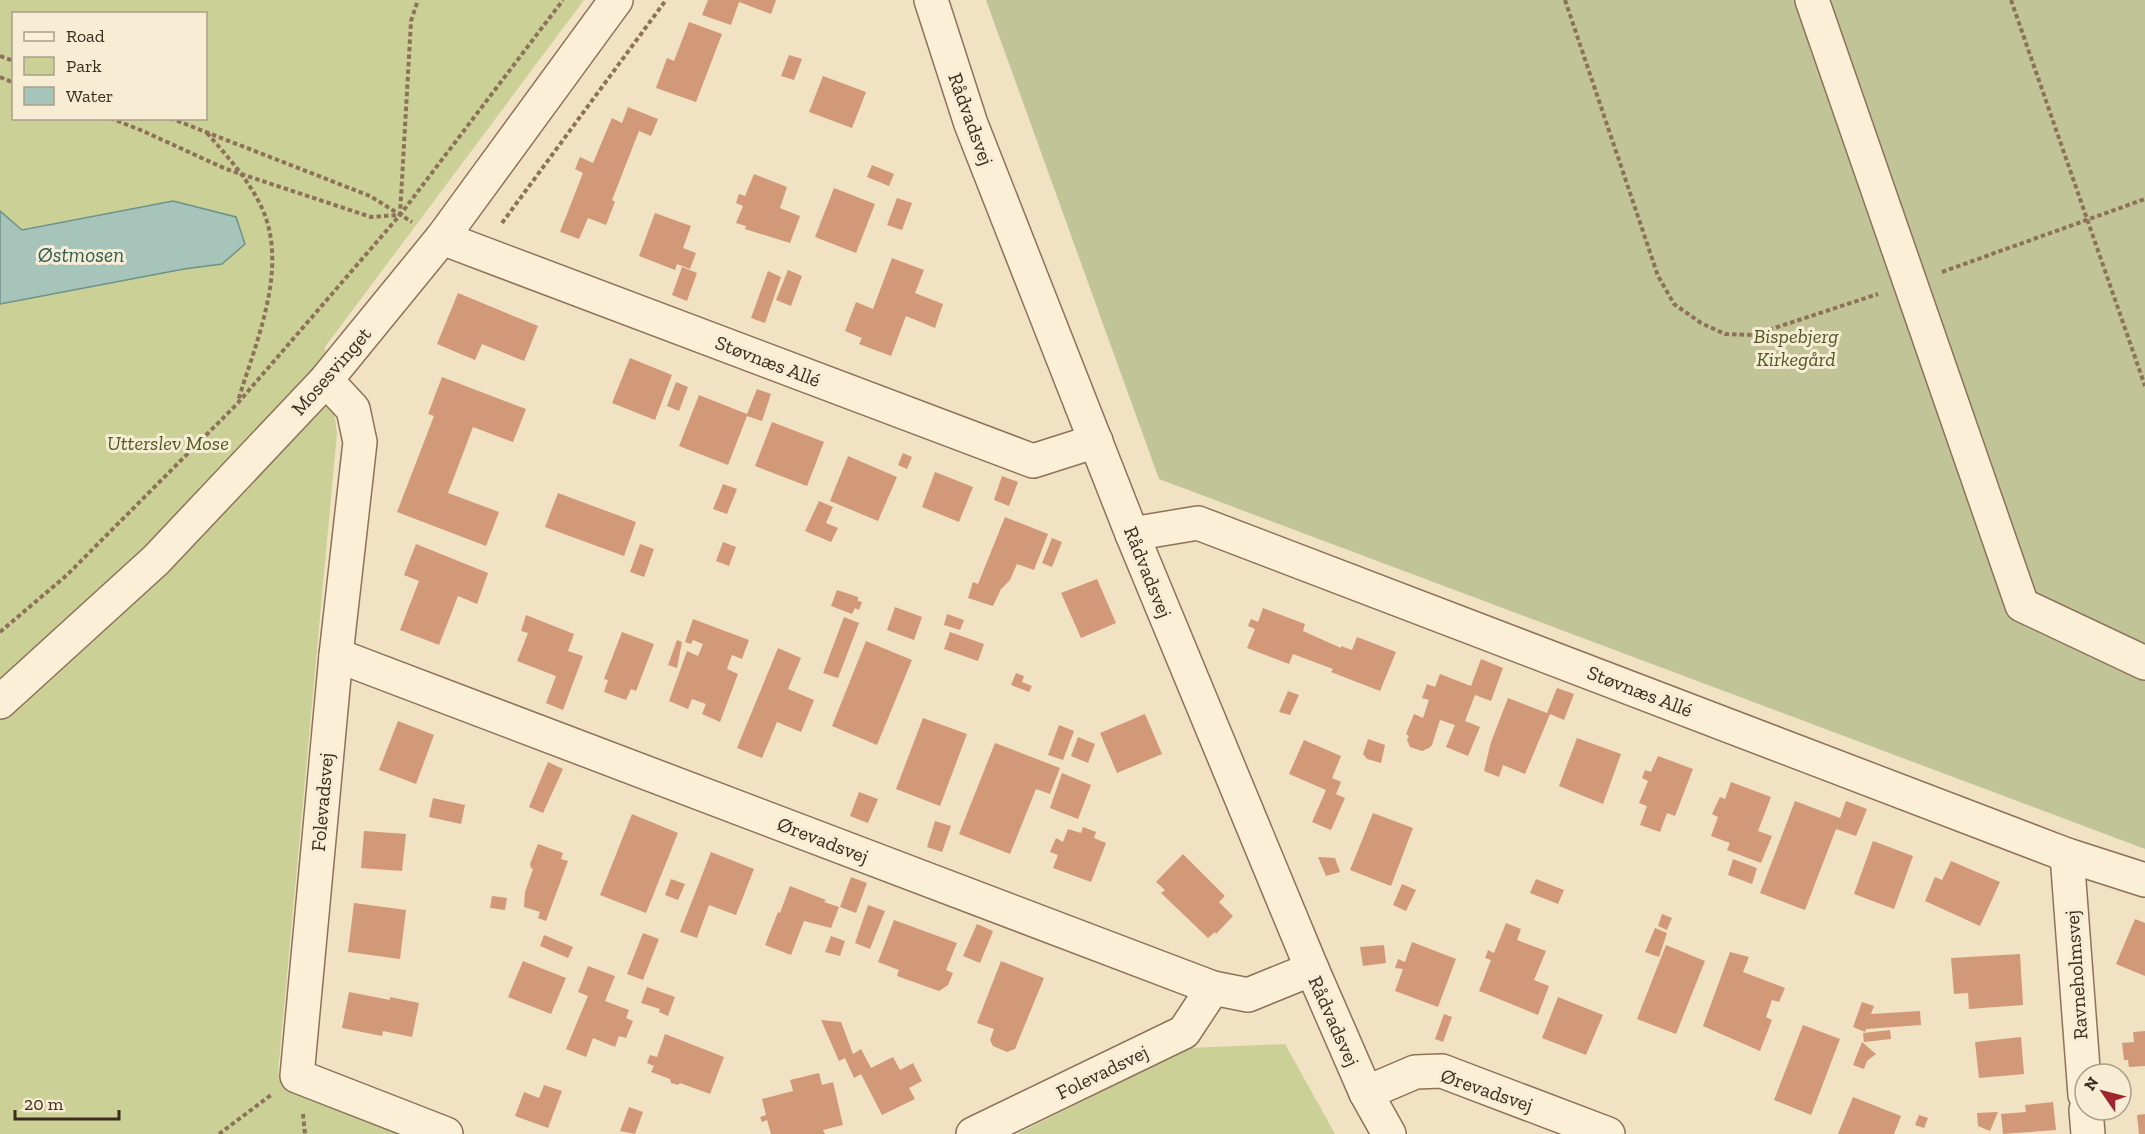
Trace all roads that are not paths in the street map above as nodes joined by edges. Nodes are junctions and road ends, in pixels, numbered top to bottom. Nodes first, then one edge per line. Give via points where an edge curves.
1 (616, 0) edge
2 (931, 0) edge
3 (1812, 0) edge
4 (442, 238) junction
5 (326, 380) junction
6 (1096, 441) junction
7 (1132, 534) junction
8 (336, 655) junction
9 (2145, 663) edge
10 (0, 702) edge
11 (2067, 855) junction
12 (2145, 880) edge
13 (1312, 969) junction
14 (1213, 988) junction
15 (2083, 1062) edge
16 (1366, 1093) junction
17 (446, 1134) edge
18 (973, 1134) edge
19 (1389, 1134) edge
20 (1608, 1134) edge

1 - 4 street, Mosesvinget
2 - 6 street, Rådvadsvej via 971,124
3 - 9 street via 2022,605
4 - 5 street, Mosesvinget
4 - 6 street, Støvnæs Allé via 1033,461
5 - 8 street, Folevadsvej via 353,410 360,442
5 - 10 street, Mosesvinget via 156,560
6 - 7 street, Rådvadsvej
7 - 11 street, Støvnæs Allé via 1198,523
7 - 13 street, Rådvadsvej
8 - 14 street, Ørevadsvej
8 - 17 street, Folevadsvej via 297,1076
11 - 12 street, Støvnæs Allé
11 - 15 street, Ravneholmsvej
13 - 14 street, Ørevadsvej via 1248,995
13 - 16 street, Rådvadsvej
14 - 18 street, Folevadsvej via 1184,1032
16 - 19 street, Rådvadsvej
16 - 20 street, Ørevadsvej via 1416,1072 1442,1071

